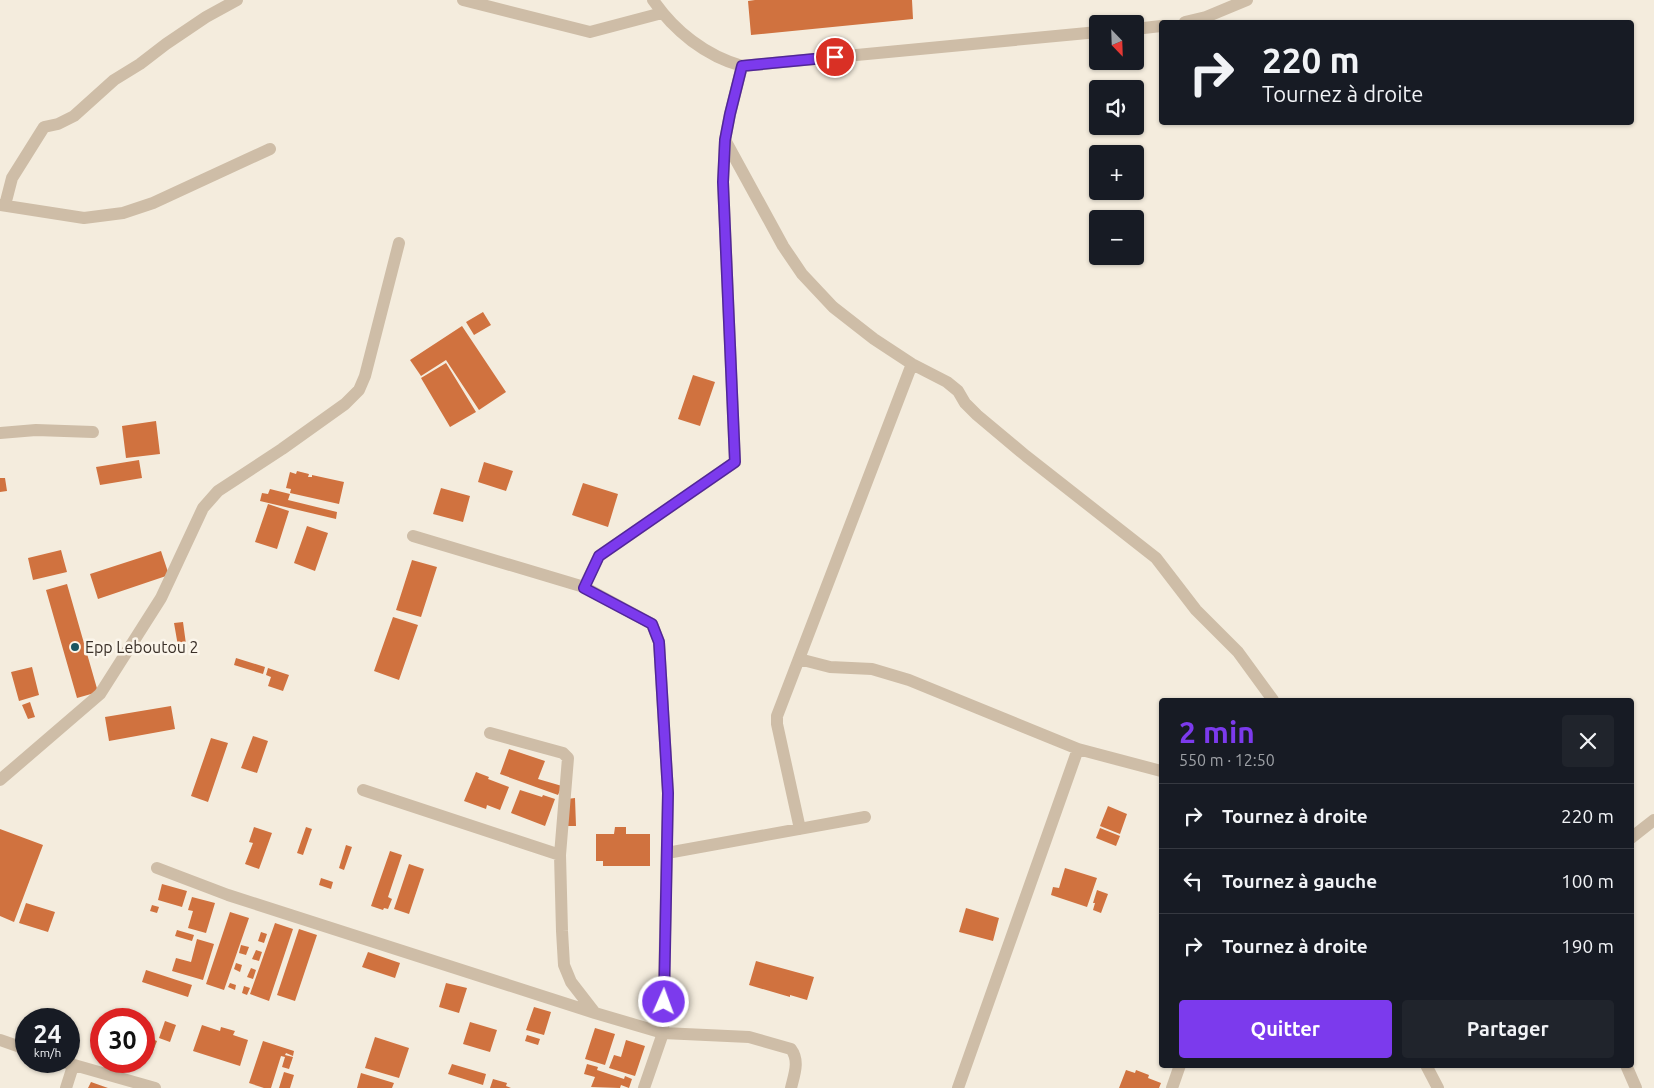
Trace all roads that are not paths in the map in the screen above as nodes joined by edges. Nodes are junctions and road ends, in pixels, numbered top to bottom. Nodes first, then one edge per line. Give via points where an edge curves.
1 (237, 0) edge
2 (463, 0) edge
3 (653, 0) edge
4 (1248, 0) edge
5 (662, 13) junction
6 (1194, 20) edge
7 (1159, 26) edge
8 (1144, 28) edge
9 (1089, 33) edge
10 (742, 66) junction
11 (725, 140) junction
12 (270, 149) dead end
13 (3, 205) edge
14 (399, 244) dead end
15 (912, 364) junction
16 (0, 432) edge
17 (93, 432) dead end
18 (413, 536) dead end
19 (584, 588) junction
20 (799, 659) junction
21 (1272, 698) edge
22 (490, 733) dead end
23 (1078, 749) junction
24 (1159, 770) edge
25 (0, 780) edge
26 (363, 790) dead end
27 (865, 817) dead end
28 (1654, 820) edge
29 (800, 829) junction
30 (1634, 836) edge
31 (667, 853) junction
32 (560, 855) junction
33 (157, 868) dead end
34 (595, 1013) junction
35 (663, 1033) junction
36 (0, 1040) edge
37 (15, 1046) edge
38 (80, 1068) edge
39 (1179, 1068) edge
40 (1428, 1068) edge
41 (1627, 1068) edge
42 (71, 1073) edge
43 (66, 1088) edge
44 (154, 1088) edge
45 (644, 1088) edge
46 (791, 1088) edge
47 (958, 1088) edge
48 (1172, 1088) edge
49 (1438, 1088) edge
50 (1636, 1088) edge

1 - 13 street via 114,80 74,116 44,127 12,178
2 - 5 street via 590,32
3 - 5 street
4 - 6 street
5 - 10 street via 672,25 704,49 725,62
7 - 8 street
9 - 10 street
10 - 11 street
11 - 15 street via 783,246 802,274 832,307
11 - 19 street via 723,182 735,462 599,556
12 - 13 street via 153,203 123,213 84,218
14 - 25 street via 359,390 345,404 218,491 203,508 161,598 100,694
15 - 20 street
15 - 21 street via 947,382 977,415 1156,558 1196,610 1238,652
16 - 17 street
18 - 19 street
19 - 31 street via 652,624 659,642 668,793
20 - 23 street via 830,667 872,669 909,680
20 - 29 street via 777,716 777,724
22 - 32 street via 563,753 568,758
23 - 24 street
23 - 47 street
26 - 32 street
27 - 29 street
28 - 30 street
29 - 31 street
31 - 35 street
32 - 34 street via 564,965 571,982
33 - 34 street via 237,898
34 - 35 street
35 - 45 street
35 - 46 street via 749,1037 791,1050 796,1062
36 - 37 street
38 - 44 street
39 - 48 street
40 - 49 street
41 - 50 street
42 - 43 street

